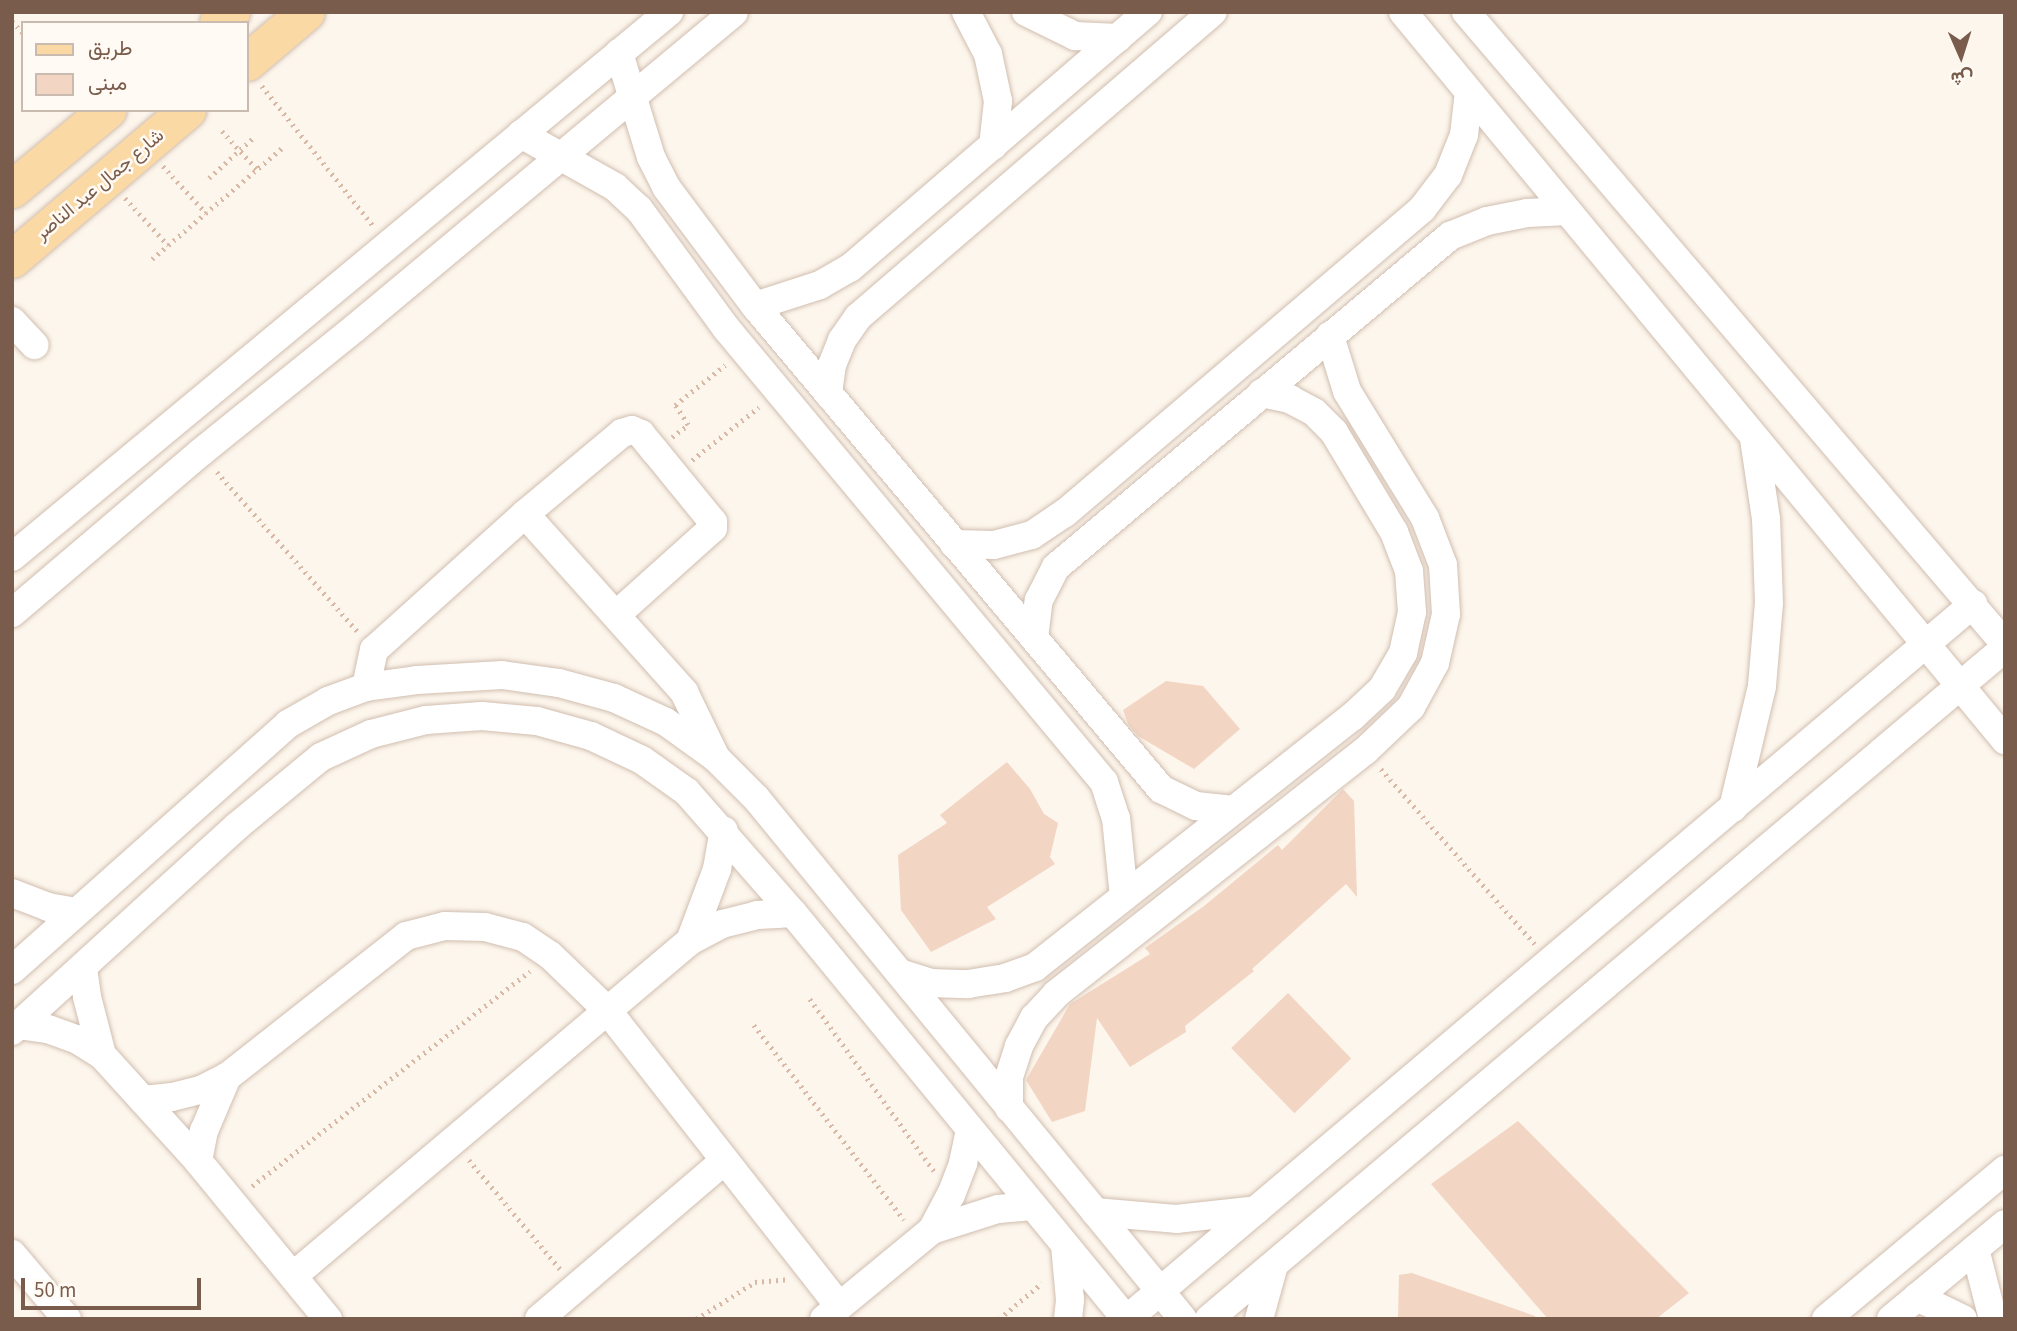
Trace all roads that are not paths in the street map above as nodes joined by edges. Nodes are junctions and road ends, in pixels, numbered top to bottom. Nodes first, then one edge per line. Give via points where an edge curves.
1 (306, 12) edge
2 (669, 12) edge
3 (734, 12) edge
4 (982, 12) edge
5 (1026, 12) edge
6 (1148, 12) edge
7 (1213, 12) edge
8 (1403, 12) edge
9 (1466, 12) edge
10 (966, 13) edge
11 (1118, 38) junction
12 (619, 53) junction
13 (251, 69) edge
14 (1469, 92) junction
15 (634, 95) junction
16 (105, 112) edge
17 (171, 113) edge
18 (521, 134) junction
19 (65, 145) junction
20 (993, 146) junction
21 (561, 156) junction
22 (103, 184) junction
23 (666, 187) junction
24 (12, 189) edge
25 (639, 209) junction
26 (1422, 209) junction
27 (1567, 211) junction
28 (1450, 236) junction
29 (12, 259) edge
30 (850, 268) junction
31 (879, 299) junction
32 (755, 306) junction
33 (12, 321) edge
34 (1330, 336) junction
35 (34, 345) dead end
36 (828, 393) junction
37 (1262, 393) junction
38 (1753, 436) junction
39 (1376, 440) junction
40 (1348, 456) junction
41 (1065, 513) junction
42 (525, 514) junction
43 (1084, 540) junction
44 (954, 544) junction
45 (12, 557) edge
46 (1973, 604) junction
47 (12, 613) edge
48 (617, 614) junction
49 (1034, 638) junction
50 (1926, 644) junction
51 (2005, 646) edge
52 (1959, 685) junction
53 (366, 687) junction
54 (2005, 740) edge
55 (716, 758) junction
56 (1135, 761) junction
57 (1104, 782) junction
58 (1734, 808) junction
59 (1234, 810) junction
60 (724, 831) junction
61 (12, 893) edge
62 (1124, 897) junction
63 (77, 912) junction
64 (793, 913) junction
65 (690, 941) junction
66 (1035, 967) junction
67 (83, 968) junction
68 (12, 970) edge
69 (900, 974) junction
70 (1056, 994) junction
71 (607, 1010) junction
72 (15, 1028) edge
73 (102, 1055) junction
74 (227, 1077) junction
75 (143, 1100) junction
76 (1009, 1108) junction
77 (970, 1130) junction
78 (198, 1161) junction
79 (724, 1161) junction
80 (2005, 1170) edge
81 (1033, 1206) junction
82 (1257, 1210) junction
83 (1095, 1212) junction
84 (2005, 1224) edge
85 (925, 1235) junction
86 (1975, 1249) junction
87 (12, 1254) edge
88 (1067, 1254) junction
89 (1274, 1265) junction
90 (293, 1276) junction
91 (1161, 1291) junction
92 (1917, 1297) junction
93 (832, 1312) edge
94 (67, 1319) edge
95 (328, 1319) edge
96 (539, 1319) edge
97 (1068, 1319) edge
98 (1127, 1319) edge
99 (1183, 1319) edge
100 (1209, 1319) edge
101 (1259, 1319) edge
102 (1826, 1319) edge
103 (1891, 1319) edge
104 (1963, 1319) edge
105 (1993, 1319) edge

1 - 13 main road
2 - 12 street
3 - 15 street
4 - 10 street
5 - 11 street via 1075,36
6 - 11 street
7 - 31 street
8 - 14 street
9 - 46 street
10 - 20 street via 988,54 998,101
11 - 20 street
12 - 15 street
12 - 18 street
14 - 26 street via 1460,145 1448,175
14 - 27 street
15 - 21 street
15 - 23 street via 651,157
16 - 19 main road
17 - 22 main road, شارع جمال عبد الناصر via 145,148
18 - 21 street
18 - 45 street
19 - 22 main road via 92,159
19 - 24 main road
20 - 30 street
21 - 25 street via 615,187
21 - 47 street
22 - 29 main road, شارع جمال عبد الناصر
23 - 25 street via 654,182 642,186 636,197
23 - 32 street
25 - 57 street via 745,350
26 - 28 street via 1435,205 1448,210 1454,223
26 - 41 street
27 - 28 street via 1500,218
27 - 38 street
28 - 34 street
30 - 31 street via 848,291 856,299
30 - 32 street via 809,289
31 - 36 street via 858,317 842,340
32 - 36 street
33 - 35 street
34 - 37 street
34 - 39 street via 1347,391
36 - 44 street
37 - 40 street via 1290,399 1314,412 1334,432
37 - 43 street
38 - 50 street
38 - 58 street via 1766,519 1767,631 1755,727
39 - 40 street via 1369,433 1350,437
39 - 70 street via 1425,518 1443,565 1446,614 1435,663 1411,707 1365,751
40 - 59 street via 1394,533 1409,571 1412,612 1402,653 1382,688 1352,717
41 - 43 street via 1059,523 1062,535 1071,542
41 - 44 street via 1032,535 994,545
42 - 48 street
42 - 48 street via 622,433 632,430 641,434 713,522 713,528
42 - 53 street via 374,650
43 - 49 street via 1056,567 1039,600
44 - 49 street
46 - 50 street
46 - 51 street
48 - 55 street via 684,692
49 - 56 street
50 - 52 street
50 - 58 street
51 - 52 street
52 - 54 street
52 - 89 street
53 - 55 street via 502,675 559,682 614,698 666,722
53 - 63 street via 328,701 288,724
55 - 69 street via 756,799
56 - 57 street via 1136,774 1128,784 1116,787
56 - 59 street via 1161,789 1196,806
57 - 62 street via 1116,818
58 - 82 street
59 - 62 street
60 - 64 street
60 - 65 street via 706,906
60 - 67 street via 687,792 642,760 591,736 537,721 481,716 426,720 372,734 321,757 245,819
61 - 63 street via 48,908
62 - 66 street
63 - 68 street
64 - 65 street via 757,915 722,924
64 - 77 street
65 - 71 street
66 - 69 street via 968,984 930,983
66 - 70 street via 1030,978 1034,990 1044,996
67 - 72 street
67 - 73 street
69 - 76 street
70 - 76 street via 1034,1018 1018,1046 1009,1077
71 - 74 street via 550,955 523,937 485,927 445,926 406,936
71 - 79 street
71 - 90 street
72 - 73 street via 48,1029
73 - 75 street
74 - 75 street via 201,1090
74 - 78 street via 204,1131
75 - 78 street
76 - 83 street
77 - 81 street
77 - 85 street via 951,1195
78 - 90 street
79 - 93 street via 816,1276
79 - 96 street
80 - 102 street
81 - 85 street via 998,1209
81 - 88 street
82 - 83 street via 1176,1219
82 - 91 street
83 - 91 street
84 - 86 street
85 - 93 street
86 - 92 street
86 - 105 street
87 - 94 street
88 - 97 street
88 - 98 street
89 - 100 street
89 - 101 street
90 - 95 street
91 - 98 street
91 - 99 street
92 - 103 street
92 - 104 street

